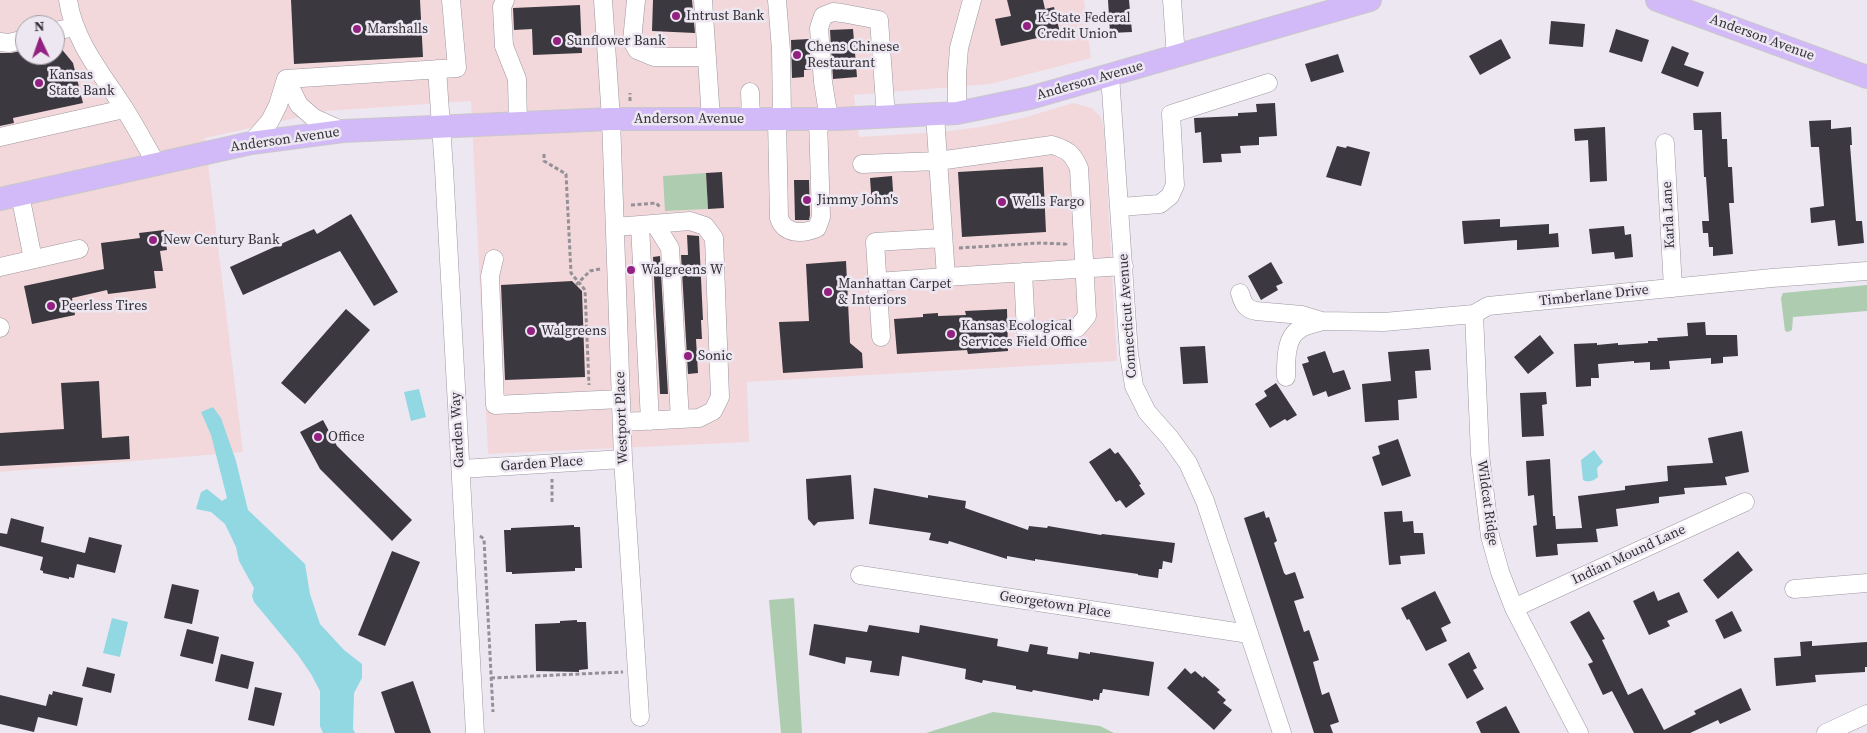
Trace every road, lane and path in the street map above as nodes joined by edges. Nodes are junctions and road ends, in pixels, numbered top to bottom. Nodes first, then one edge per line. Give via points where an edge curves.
1 (68, 0) edge
2 (451, 0) edge
3 (505, 0) edge
4 (603, 0) edge
5 (636, 0) edge
6 (703, 0) edge
7 (777, 0) edge
8 (972, 0) edge
9 (1172, 0) edge
10 (1370, 0) edge
11 (1656, 0) edge
12 (74, 27) junction
13 (65, 29) edge
14 (0, 42) edge
15 (15, 42) edge
16 (707, 57) junction
17 (1176, 57) junction
18 (437, 69) junction
19 (1110, 75) junction
20 (1867, 77) edge
21 (286, 79) junction
22 (1268, 83) dead end
23 (750, 92) dead end
24 (124, 109) junction
25 (958, 113) junction
26 (935, 115) junction
27 (886, 117) junction
28 (611, 119) junction
29 (711, 119) junction
30 (751, 119) junction
31 (779, 119) junction
32 (824, 119) junction
33 (518, 123) junction
34 (441, 127) junction
35 (343, 131) junction
36 (0, 136) edge
37 (251, 143) junction
38 (1665, 143) dead end
39 (544, 154) dead end
40 (938, 161) junction
41 (862, 164) dead end
42 (157, 165) junction
43 (10, 197) edge
44 (1120, 207) junction
45 (647, 225) junction
46 (615, 227) junction
47 (1066, 235) dead end
48 (944, 238) junction
49 (79, 249) dead end
50 (494, 259) dead end
51 (33, 260) junction
52 (1124, 266) junction
53 (0, 267) edge
54 (1085, 268) junction
55 (1022, 272) junction
56 (1867, 272) edge
57 (953, 277) junction
58 (877, 282) junction
59 (1673, 288) junction
60 (1240, 293) dead end
61 (1474, 314) junction
62 (1322, 321) junction
63 (881, 337) dead end
64 (1286, 377) dead end
65 (621, 399) junction
66 (590, 401) junction
67 (680, 419) junction
68 (650, 421) junction
69 (622, 422) junction
70 (624, 459) junction
71 (460, 469) junction
72 (552, 480) dead end
73 (552, 502) dead end
74 (1745, 502) dead end
75 (860, 575) dead end
76 (1867, 583) edge
77 (1794, 589) dead end
78 (1514, 608) junction
79 (1249, 634) junction
80 (638, 671) junction
81 (491, 678) dead end
82 (1867, 714) edge
83 (640, 716) dead end
84 (475, 733) edge
85 (1282, 733) edge
86 (1579, 733) edge
87 (1826, 733) edge

1 - 12 street
2 - 18 street via 457,68
3 - 33 street via 502,7 504,46 517,80
4 - 28 street, Westport Place
5 - 16 street via 632,41 637,50 654,57
6 - 16 street
7 - 31 street via 781,50
8 - 25 street via 959,48
9 - 17 street
10 - 17 main road, Anderson Avenue
11 - 20 main road, Anderson Avenue
12 - 13 street
12 - 24 street
14 - 15 street
16 - 29 street
17 - 19 main road, Anderson Avenue
18 - 21 street
18 - 34 street, Garden Way
19 - 25 main road, Anderson Avenue via 1030,98
19 - 44 street, Connecticut Avenue
21 - 35 street via 299,105 314,118
21 - 37 street via 270,121
22 - 44 street via 1171,114 1175,185 1170,196 1160,204
23 - 30 street
24 - 36 street
24 - 42 street
25 - 26 main road, Anderson Avenue
26 - 27 main road, Anderson Avenue
26 - 40 street
27 - 32 main road, Anderson Avenue
27 - 32 street via 879,20 842,12 823,16 819,28
28 - 29 main road, Anderson Avenue
28 - 33 main road, Anderson Avenue
28 - 46 street, Westport Place
29 - 30 main road, Anderson Avenue
30 - 31 main road, Anderson Avenue
31 - 32 main road, Anderson Avenue
31 - 32 street via 779,218 784,228 794,232 817,228 821,217
33 - 34 main road, Anderson Avenue
34 - 35 main road, Anderson Avenue
34 - 71 street, Garden Way
35 - 37 main road, Anderson Avenue
37 - 42 main road, Anderson Avenue
38 - 59 street, Karla Lane
39 - 66 path via 544,161 566,174 571,274 585,290
40 - 41 street
40 - 48 street
40 - 54 street via 1034,146 1052,145 1065,149 1079,168
42 - 43 main road, Anderson Avenue
43 - 51 street
44 - 52 street, Connecticut Avenue
45 - 46 street
45 - 67 street via 670,248
45 - 67 street via 690,221 705,226 714,238 720,397 713,411 699,418
45 - 68 street
46 - 65 street, Westport Place
47 - 57 path via 1066,244 959,247
48 - 57 street
48 - 58 street via 874,242
49 - 51 street
50 - 66 street via 490,276 494,405
51 - 53 street
52 - 54 street
52 - 79 street, Connecticut Avenue via 1134,386 1147,412 1188,463 1205,501
54 - 55 street
54 - 55 street via 1087,316 1077,328 1026,332
55 - 57 street
56 - 59 street, Timberlane Drive
57 - 58 street
58 - 63 street
59 - 61 street, Timberlane Drive via 1488,306
60 - 62 street via 1244,305 1250,310 1302,315
61 - 62 street, Timberlane Drive via 1384,322
61 - 78 street, Wildcat Ridge via 1480,454 1490,536
62 - 64 street via 1297,330 1292,337 1287,351
65 - 66 street
65 - 69 street, Westport Place
67 - 68 street
68 - 69 street
69 - 70 street, Westport Place
70 - 71 street, Garden Place
70 - 80 street, Westport Place
71 - 84 street, Garden Way
72 - 73 path
74 - 78 street, Indian Mound Lane
75 - 79 street, Georgetown Place
76 - 77 street
78 - 86 street, Wildcat Ridge
79 - 85 street, Connecticut Avenue
80 - 81 path
80 - 83 street, Westport Place
82 - 87 street

